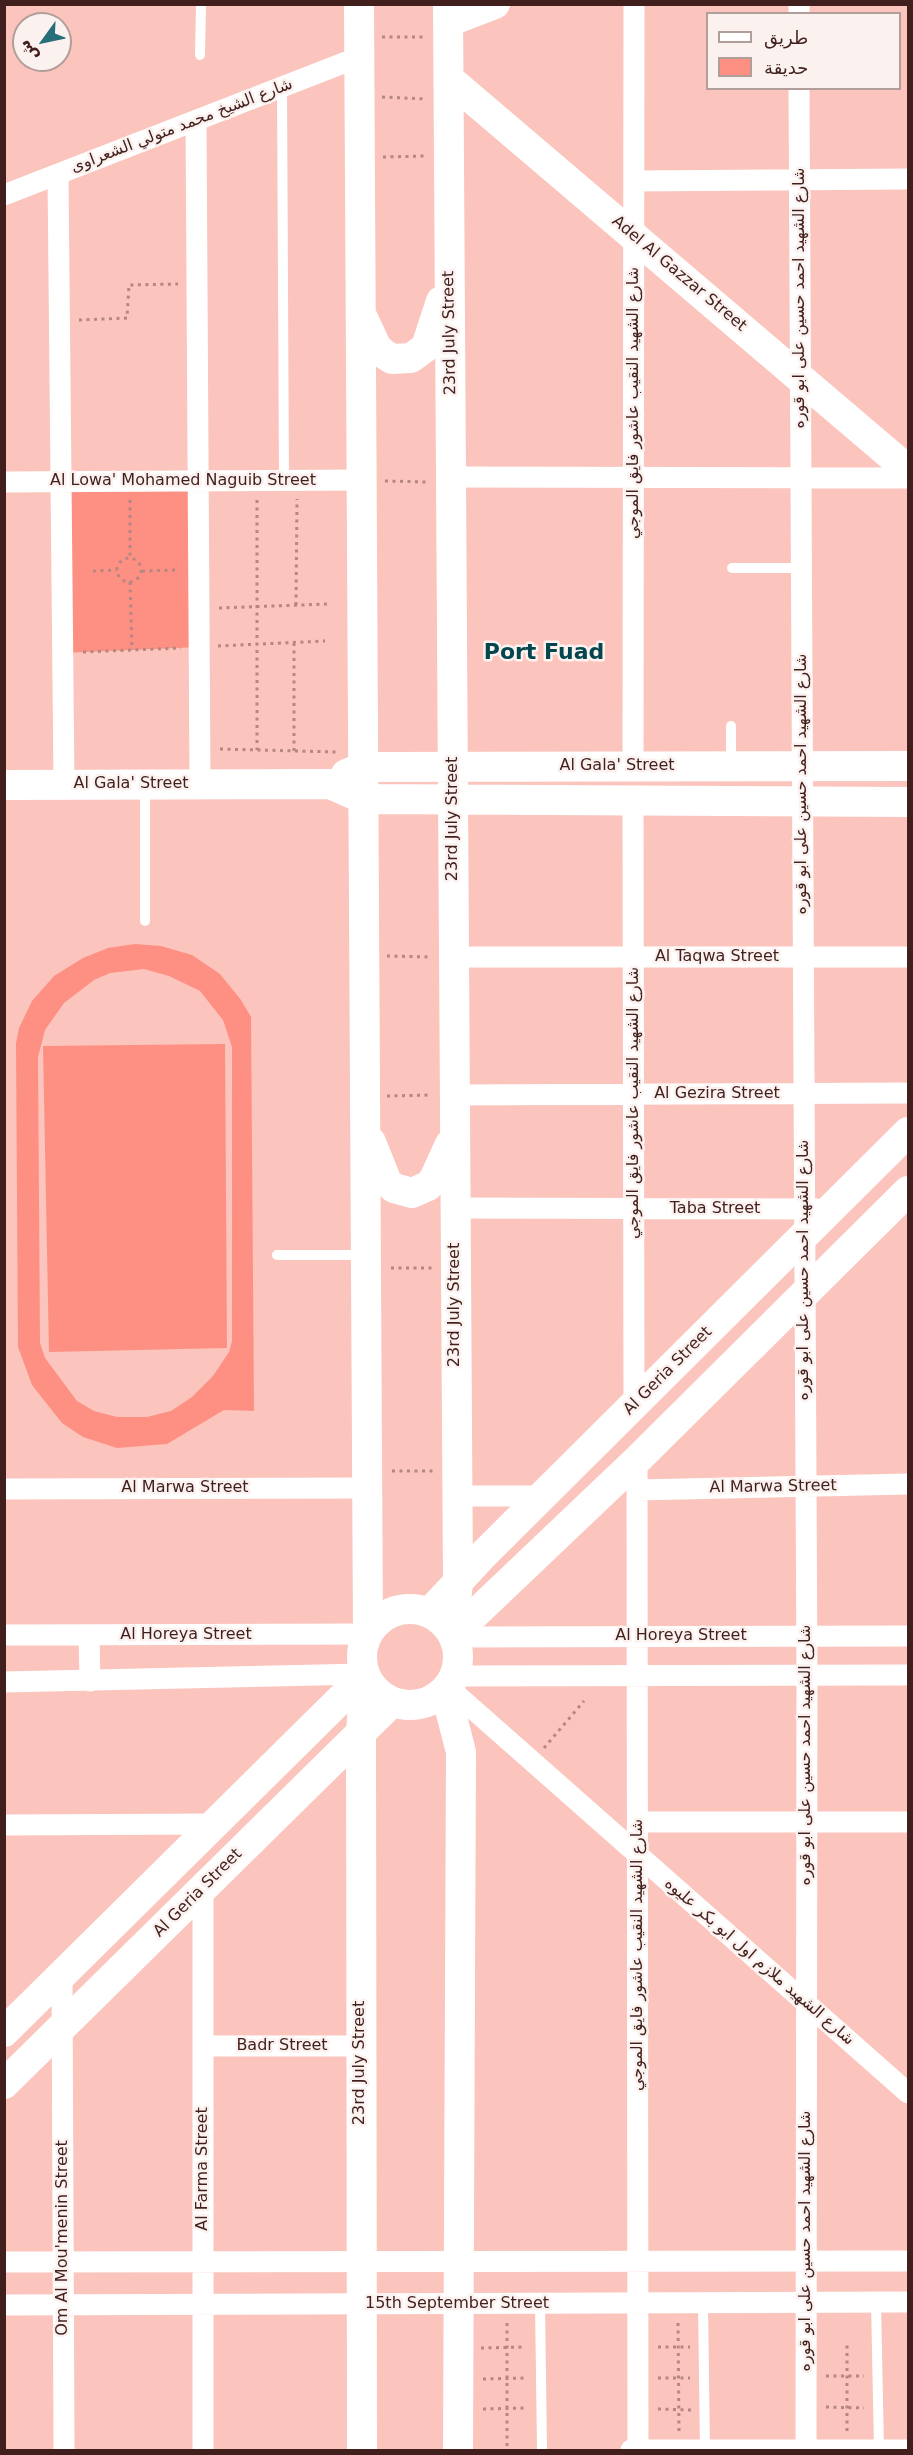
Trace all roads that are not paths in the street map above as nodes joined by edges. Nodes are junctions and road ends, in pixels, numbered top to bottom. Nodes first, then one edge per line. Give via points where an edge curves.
1 (201, 4) edge
2 (359, 4) edge
3 (495, 4) edge
4 (634, 4) edge
5 (448, 21) edge
6 (359, 47) junction
7 (200, 56) dead end
8 (282, 87) junction
9 (449, 89) junction
10 (799, 90) edge
11 (196, 121) junction
12 (58, 175) junction
13 (909, 179) edge
14 (800, 180) junction
15 (634, 181) junction
16 (4, 195) edge
17 (634, 236) junction
18 (450, 269) junction
19 (362, 315) junction
20 (800, 377) junction
21 (909, 470) edge
22 (634, 478) junction
23 (801, 478) junction
24 (909, 478) edge
25 (362, 480) junction
26 (452, 480) junction
27 (291, 481) junction
28 (4, 482) edge
29 (61, 482) junction
30 (198, 482) junction
31 (732, 568) dead end
32 (801, 568) junction
33 (731, 726) dead end
34 (363, 760) junction
35 (801, 764) junction
36 (633, 766) junction
37 (731, 766) junction
38 (909, 766) edge
39 (453, 767) junction
40 (330, 783) junction
41 (145, 784) junction
42 (200, 784) junction
43 (4, 785) edge
44 (64, 785) junction
45 (802, 799) junction
46 (364, 800) junction
47 (453, 800) junction
48 (633, 801) junction
49 (909, 802) edge
50 (145, 921) dead end
51 (453, 957) junction
52 (634, 957) junction
53 (803, 957) junction
54 (909, 957) edge
55 (909, 1093) edge
56 (634, 1094) junction
57 (803, 1094) junction
58 (453, 1095) junction
59 (364, 1109) junction
60 (909, 1132) edge
61 (454, 1134) junction
62 (909, 1191) edge
63 (454, 1208) junction
64 (634, 1209) junction
65 (813, 1218) junction
66 (277, 1255) dead end
67 (365, 1261) junction
68 (804, 1295) junction
69 (634, 1405) junction
70 (637, 1460) junction
71 (366, 1479) junction
72 (456, 1484) junction
73 (909, 1484) edge
74 (805, 1486) junction
75 (4, 1489) edge
76 (637, 1490) junction
77 (542, 1496) junction
78 (458, 1583) junction
79 (430, 1612) junction
80 (367, 1633) junction
81 (4, 1635) edge
82 (89, 1635) junction
83 (453, 1636) junction
84 (637, 1636) junction
85 (806, 1636) junction
86 (909, 1636) edge
87 (365, 1675) junction
88 (807, 1675) junction
89 (909, 1675) edge
90 (637, 1676) junction
91 (90, 1681) junction
92 (4, 1682) edge
93 (449, 1684) junction
94 (392, 1702) junction
95 (361, 1733) junction
96 (638, 1822) junction
97 (807, 1822) junction
98 (909, 1822) edge
99 (212, 1824) junction
100 (4, 1825) edge
101 (638, 1854) junction
102 (203, 1887) junction
103 (63, 1975) junction
104 (806, 2003) junction
105 (63, 2026) junction
106 (4, 2032) edge
107 (203, 2046) junction
108 (360, 2046) junction
109 (4, 2084) edge
110 (909, 2093) edge
111 (459, 2261) junction
112 (638, 2261) junction
113 (806, 2261) junction
114 (909, 2261) edge
115 (4, 2262) edge
116 (63, 2262) junction
117 (203, 2262) junction
118 (361, 2262) junction
119 (806, 2302) junction
120 (876, 2302) junction
121 (909, 2302) edge
122 (540, 2303) junction
123 (638, 2303) junction
124 (703, 2303) junction
125 (203, 2304) junction
126 (362, 2304) junction
127 (459, 2304) junction
128 (4, 2305) edge
129 (63, 2305) junction
130 (638, 2450) edge
131 (679, 2450) edge
132 (705, 2450) edge
133 (806, 2450) edge
134 (847, 2450) edge
135 (879, 2450) edge
136 (909, 2450) edge
137 (64, 2451) edge
138 (203, 2451) edge
139 (362, 2451) edge
140 (458, 2451) edge
141 (542, 2451) edge
142 (631, 2451) edge

1 - 7 lane
2 - 6 main road
3 - 5 main road
4 - 15 street, شارع الشهيد النقيب عاشور فايق الموجي
5 - 9 main road, 23rd July Street
6 - 8 street, شارع الشيخ محمد متولي الشعراوى
6 - 19 main road
8 - 11 street, شارع الشيخ محمد متولي الشعراوى
8 - 27 lane
9 - 17 main road, Adel Al Gazzar Street
9 - 18 main road, 23rd July Street
10 - 14 street, شارع الشهيد احمد حسين على ابو قوره
11 - 12 street, شارع الشيخ محمد متولي الشعراوى
11 - 30 street
12 - 16 street, شارع الشيخ محمد متولي الشعراوى
12 - 29 street
13 - 14 street
14 - 15 street
14 - 20 street, شارع الشهيد احمد حسين على ابو قوره
15 - 17 street, شارع الشهيد النقيب عاشور فايق الموجي
17 - 20 main road, Adel Al Gazzar Street
17 - 22 street, شارع الشهيد النقيب عاشور فايق الموجي
18 - 19 main road via 430,339 411,358 392,359 377,348
18 - 26 main road, 23rd July Street
19 - 25 main road
20 - 21 main road, Adel Al Gazzar Street
20 - 23 street, شارع الشهيد احمد حسين على ابو قوره
22 - 23 street
22 - 26 street
22 - 36 street, شارع الشهيد النقيب عاشور فايق الموجي
23 - 24 street
23 - 32 street, شارع الشهيد احمد حسين على ابو قوره
25 - 27 street, Al Lowa' Mohamed Naguib Street
25 - 34 main road
26 - 39 main road, 23rd July Street
27 - 30 street, Al Lowa' Mohamed Naguib Street
28 - 29 street, Al Lowa' Mohamed Naguib Street
29 - 30 street, Al Lowa' Mohamed Naguib Street
29 - 44 street
30 - 42 street
31 - 32 lane
32 - 35 street, شارع الشهيد احمد حسين على ابو قوره
33 - 37 lane
34 - 39 main road, Al Gala' Street
34 - 40 main road, Al Gala' Street
34 - 46 main road
35 - 37 main road, Al Gala' Street
35 - 38 main road, Al Gala' Street
35 - 45 street, شارع الشهيد احمد حسين على ابو قوره
36 - 37 main road, Al Gala' Street
36 - 39 main road, Al Gala' Street
39 - 47 main road, 23rd July Street
40 - 42 main road, Al Gala' Street
40 - 46 main road, Al Gala' Street
41 - 42 main road, Al Gala' Street
41 - 44 main road, Al Gala' Street
41 - 50 lane
43 - 44 main road, Al Gala' Street
45 - 48 main road, Al Gala' Street
45 - 49 main road, Al Gala' Street
45 - 53 street, شارع الشهيد احمد حسين على ابو قوره
46 - 47 main road, Al Gala' Street
46 - 59 main road
47 - 48 main road, Al Gala' Street
47 - 51 main road, 23rd July Street
48 - 52 street, شارع الشهيد النقيب عاشور فايق الموجي
51 - 52 street, Al Taqwa Street
51 - 58 main road, 23rd July Street
52 - 53 street, Al Taqwa Street
52 - 56 street, شارع الشهيد النقيب عاشور فايق الموجي
53 - 54 street, Al Taqwa Street
53 - 57 street, شارع الشهيد احمد حسين على ابو قوره
55 - 57 street, Al Gezira Street
56 - 57 street, Al Gezira Street
56 - 58 street, Al Gezira Street
56 - 64 street, شارع الشهيد النقيب عاشور فايق الموجي
57 - 65 street, شارع الشهيد احمد حسين على ابو قوره
58 - 61 main road, 23rd July Street
59 - 61 main road via 382,1175 402,1192 412,1193 428,1186
59 - 67 main road
60 - 65 main road, Al Geria Street
61 - 63 main road, 23rd July Street
62 - 68 main road
63 - 64 street, Taba Street
63 - 72 main road, 23rd July Street
64 - 65 street, Taba Street
64 - 69 street, شارع الشهيد النقيب عاشور فايق الموجي
65 - 68 street, شارع الشهيد احمد حسين على ابو قوره
65 - 69 main road, Al Geria Street
66 - 67 lane
67 - 71 main road
68 - 70 main road
68 - 74 street, شارع الشهيد احمد حسين على ابو قوره
69 - 77 main road, Al Geria Street
70 - 76 street, شارع الشهيد النقيب عاشور فايق الموجي
70 - 83 main road
71 - 75 street, Al Marwa Street
71 - 80 main road
72 - 77 street
72 - 78 main road, 23rd July Street
73 - 74 street, Al Marwa Street
74 - 76 street, Al Marwa Street
74 - 85 street, شارع الشهيد احمد حسين على ابو قوره
76 - 84 street, شارع الشهيد النقيب عاشور فايق الموجي
77 - 78 main road, Al Geria Street
78 - 79 main road, Al Geria Street
78 - 83 main road, 23rd July Street
79 - 80 main road via 395,1610
79 - 83 main road via 443,1621
80 - 82 street, Al Horeya Street
80 - 87 main road via 361,1660
81 - 82 street, Al Horeya Street
82 - 91 street
83 - 84 street, Al Horeya Street
83 - 93 main road via 458,1657
84 - 85 street, Al Horeya Street
84 - 90 street, شارع الشهيد النقيب عاشور فايق الموجي
85 - 86 street, Al Horeya Street
85 - 88 street, شارع الشهيد احمد حسين على ابو قوره
87 - 91 street
87 - 94 main road via 376,1692
87 - 95 main road, 23rd July Street
87 - 99 main road
88 - 89 street
88 - 90 street
88 - 97 street, شارع الشهيد احمد حسين على ابو قوره
90 - 93 street
90 - 96 street, شارع الشهيد النقيب عاشور فايق الموجي
91 - 92 street
93 - 94 main road via 426,1703
93 - 101 street, شارع الشهيد ملازم اول ابو بكر عليوه
93 - 111 main road via 461,1752
94 - 95 main road, Al Geria Street
95 - 102 main road, Al Geria Street
95 - 108 main road, 23rd July Street
96 - 97 street
96 - 101 street, شارع الشهيد النقيب عاشور فايق الموجي
97 - 98 street
97 - 104 street, شارع الشهيد احمد حسين على ابو قوره
99 - 100 street
99 - 103 main road
101 - 104 street, شارع الشهيد ملازم اول ابو بكر عليوه
101 - 112 street, شارع الشهيد النقيب عاشور فايق الموجي
102 - 105 main road, Al Geria Street
102 - 107 street, Al Farma Street
103 - 105 street, Om Al Mou'menin Street
103 - 106 main road
104 - 110 street, شارع الشهيد ملازم اول ابو بكر عليوه
104 - 113 street, شارع الشهيد احمد حسين على ابو قوره
105 - 109 main road, Al Geria Street
105 - 116 street, Om Al Mou'menin Street
107 - 108 street, Badr Street
107 - 117 street, Al Farma Street
108 - 118 main road, 23rd July Street
111 - 112 street
111 - 118 street
111 - 127 main road
112 - 113 street
112 - 123 street, شارع الشهيد النقيب عاشور فايق الموجي
113 - 114 street
113 - 119 street, شارع الشهيد احمد حسين على ابو قوره
115 - 116 street
116 - 117 street
116 - 129 street, Om Al Mou'menin Street
117 - 118 street
117 - 125 street, Al Farma Street
118 - 126 main road, 23rd July Street
119 - 120 street, 15th September Street
119 - 124 street, 15th September Street
119 - 133 street, شارع الشهيد احمد حسين على ابو قوره
120 - 121 street, 15th September Street
120 - 135 lane
122 - 123 street, 15th September Street
122 - 127 street, 15th September Street
122 - 141 lane
123 - 124 street, 15th September Street
123 - 130 street, شارع الشهيد النقيب عاشور فايق الموجي
124 - 132 lane
125 - 126 street, 15th September Street
125 - 129 street, 15th September Street
125 - 138 street, Al Farma Street
126 - 127 street, 15th September Street
126 - 139 main road, 23rd July Street
127 - 140 main road
128 - 129 street, 15th September Street
129 - 137 street, Om Al Mou'menin Street
130 - 131 street
130 - 142 street
131 - 132 street
132 - 133 street
133 - 134 street
134 - 135 street
135 - 136 street

